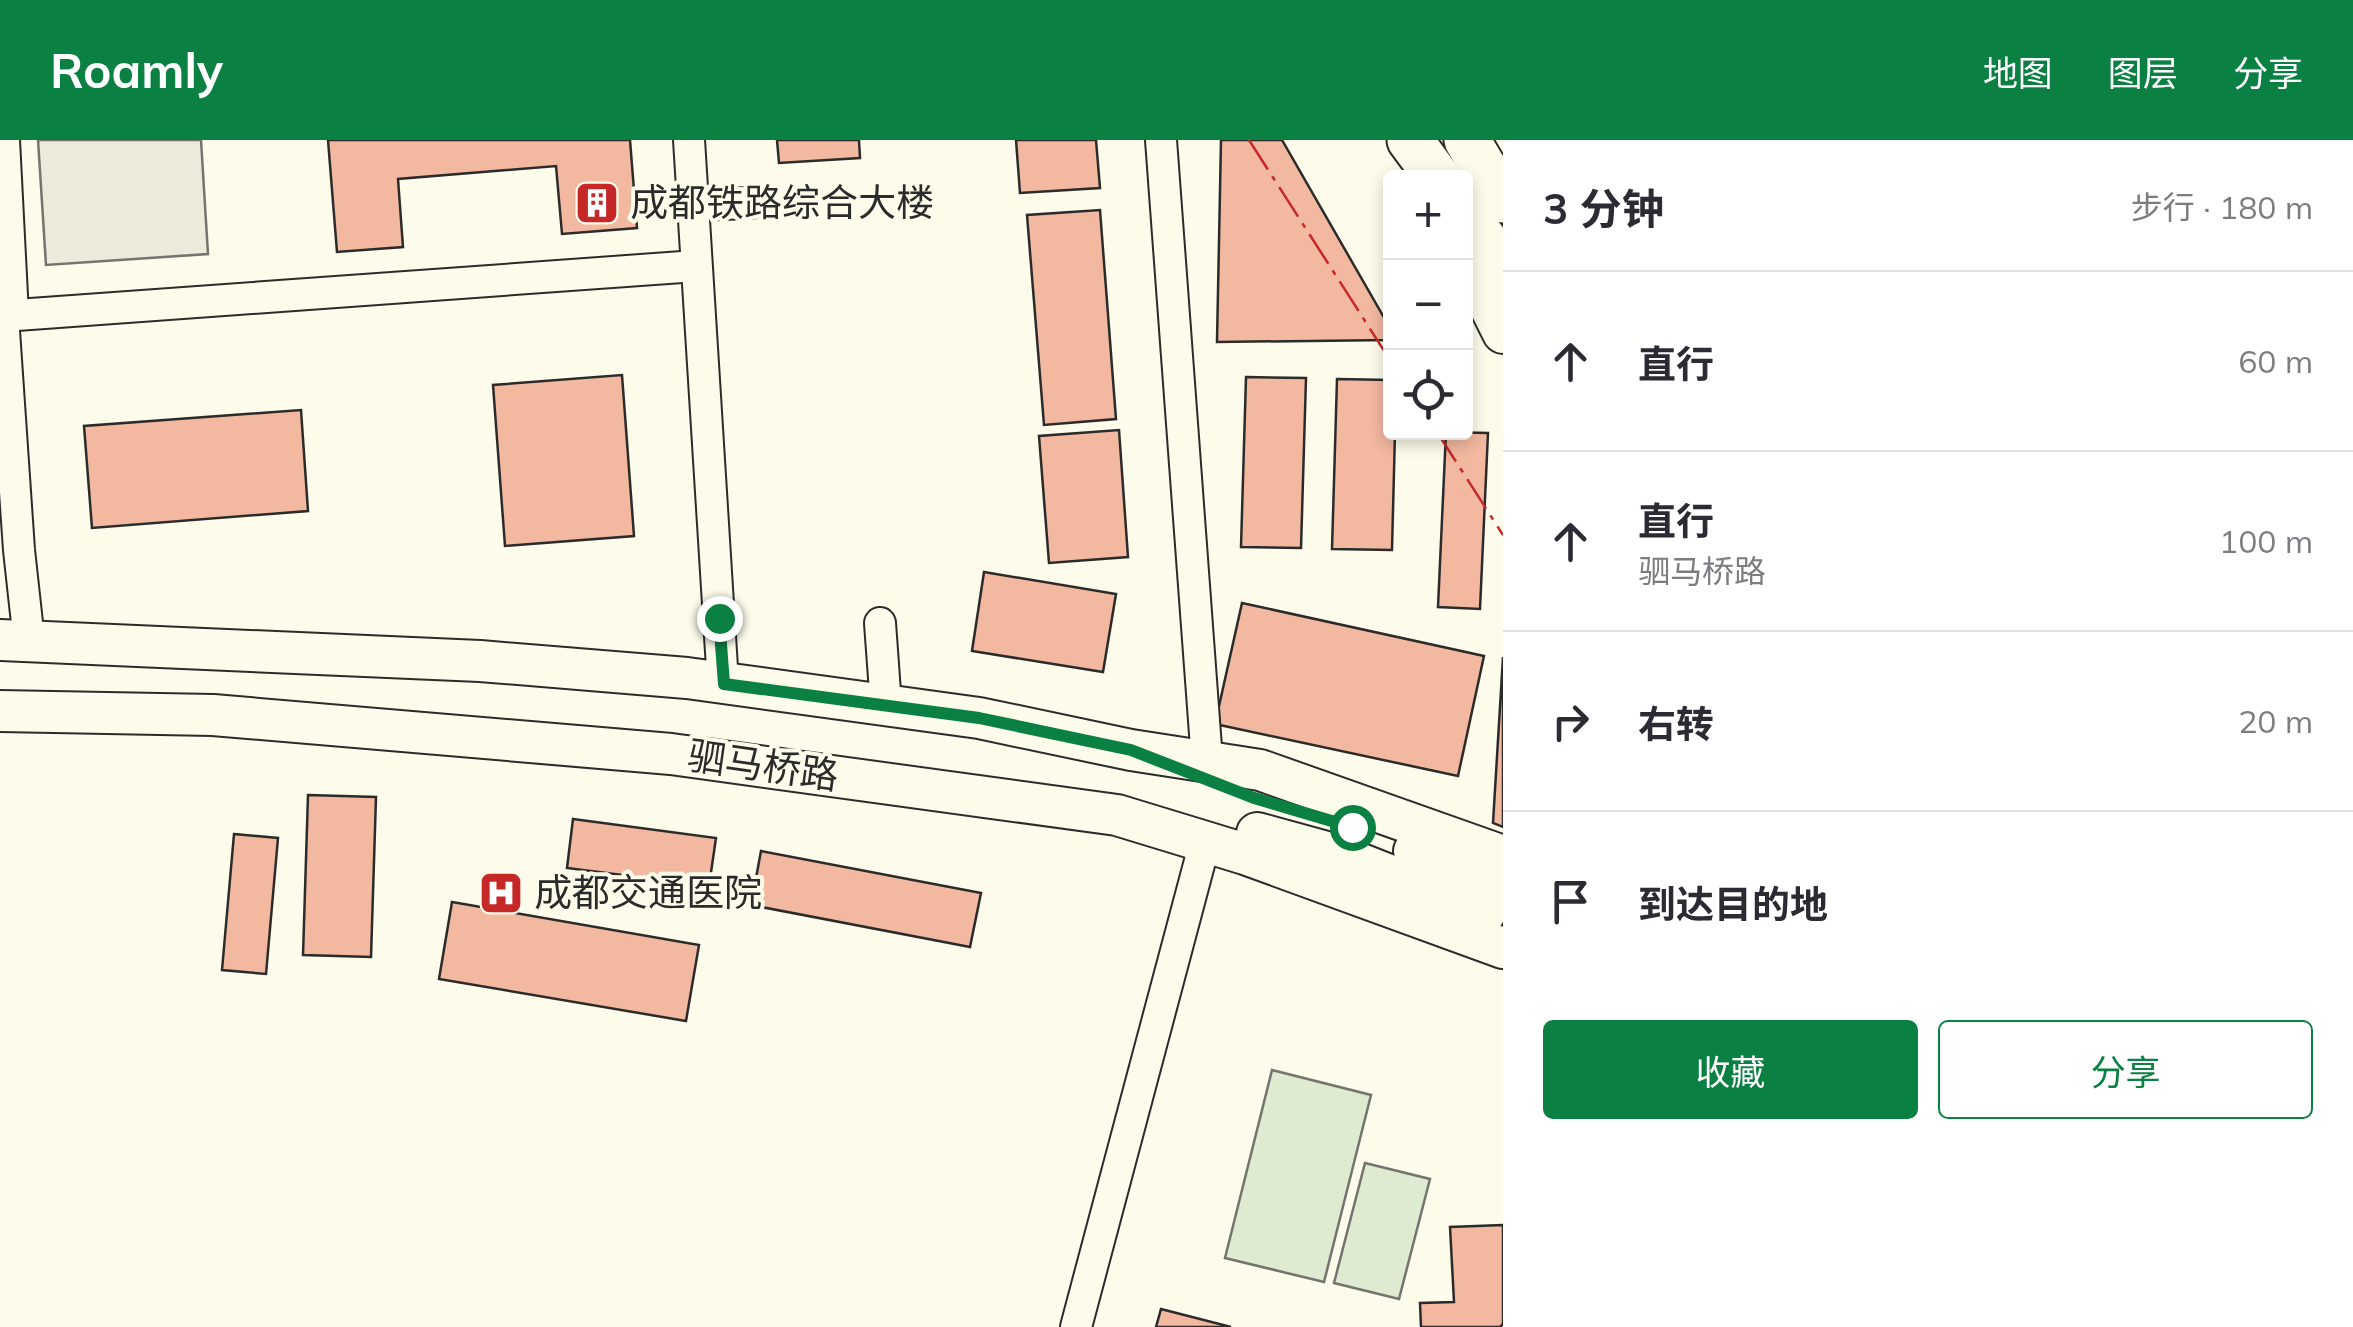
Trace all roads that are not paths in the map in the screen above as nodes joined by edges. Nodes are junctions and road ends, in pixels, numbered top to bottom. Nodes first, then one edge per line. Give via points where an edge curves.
1 (4, 140) edge
2 (688, 140) edge
3 (1161, 140) edge
4 (1408, 140) edge
5 (1467, 140) edge
6 (1481, 140) edge
7 (1503, 164) edge
8 (1421, 170) edge
9 (1432, 170) edge
10 (1503, 200) edge
11 (751, 203) dead end
12 (693, 205) junction
13 (1473, 225) edge
14 (1466, 260) edge
15 (696, 266) junction
16 (1503, 266) edge
17 (5, 314) edge
18 (1503, 333) edge
19 (880, 623) dead end
20 (14, 641) edge
21 (724, 684) junction
22 (886, 706) junction
23 (0, 711) edge
24 (1131, 750) junction
25 (1207, 761) junction
26 (1234, 823) junction
27 (1503, 856) edge
28 (1503, 886) edge
29 (1503, 920) edge
30 (1503, 948) edge
31 (1076, 1327) edge

1 - 17 street
2 - 12 street
3 - 25 street
4 - 8 main road
4 - 9 highway
5 - 10 highway
6 - 7 main road
11 - 12 street
12 - 15 street
13 - 16 highway
14 - 18 main road
15 - 17 street
15 - 21 street
17 - 20 street via 20,550
19 - 22 street
20 - 21 main road, 驷马桥路 via 480,661
21 - 22 main road, 驷马桥路
22 - 24 main road, 驷马桥路
23 - 26 main road, 驷马桥路 via 213,715 653,752 1116,816
24 - 25 main road, 驷马桥路
24 - 26 main road
25 - 27 main road, 驷马桥路 via 1260,770
26 - 28 main road via 1352,827
26 - 29 main road via 1341,856
26 - 30 main road, 驷马桥路 via 1245,854
26 - 31 street

